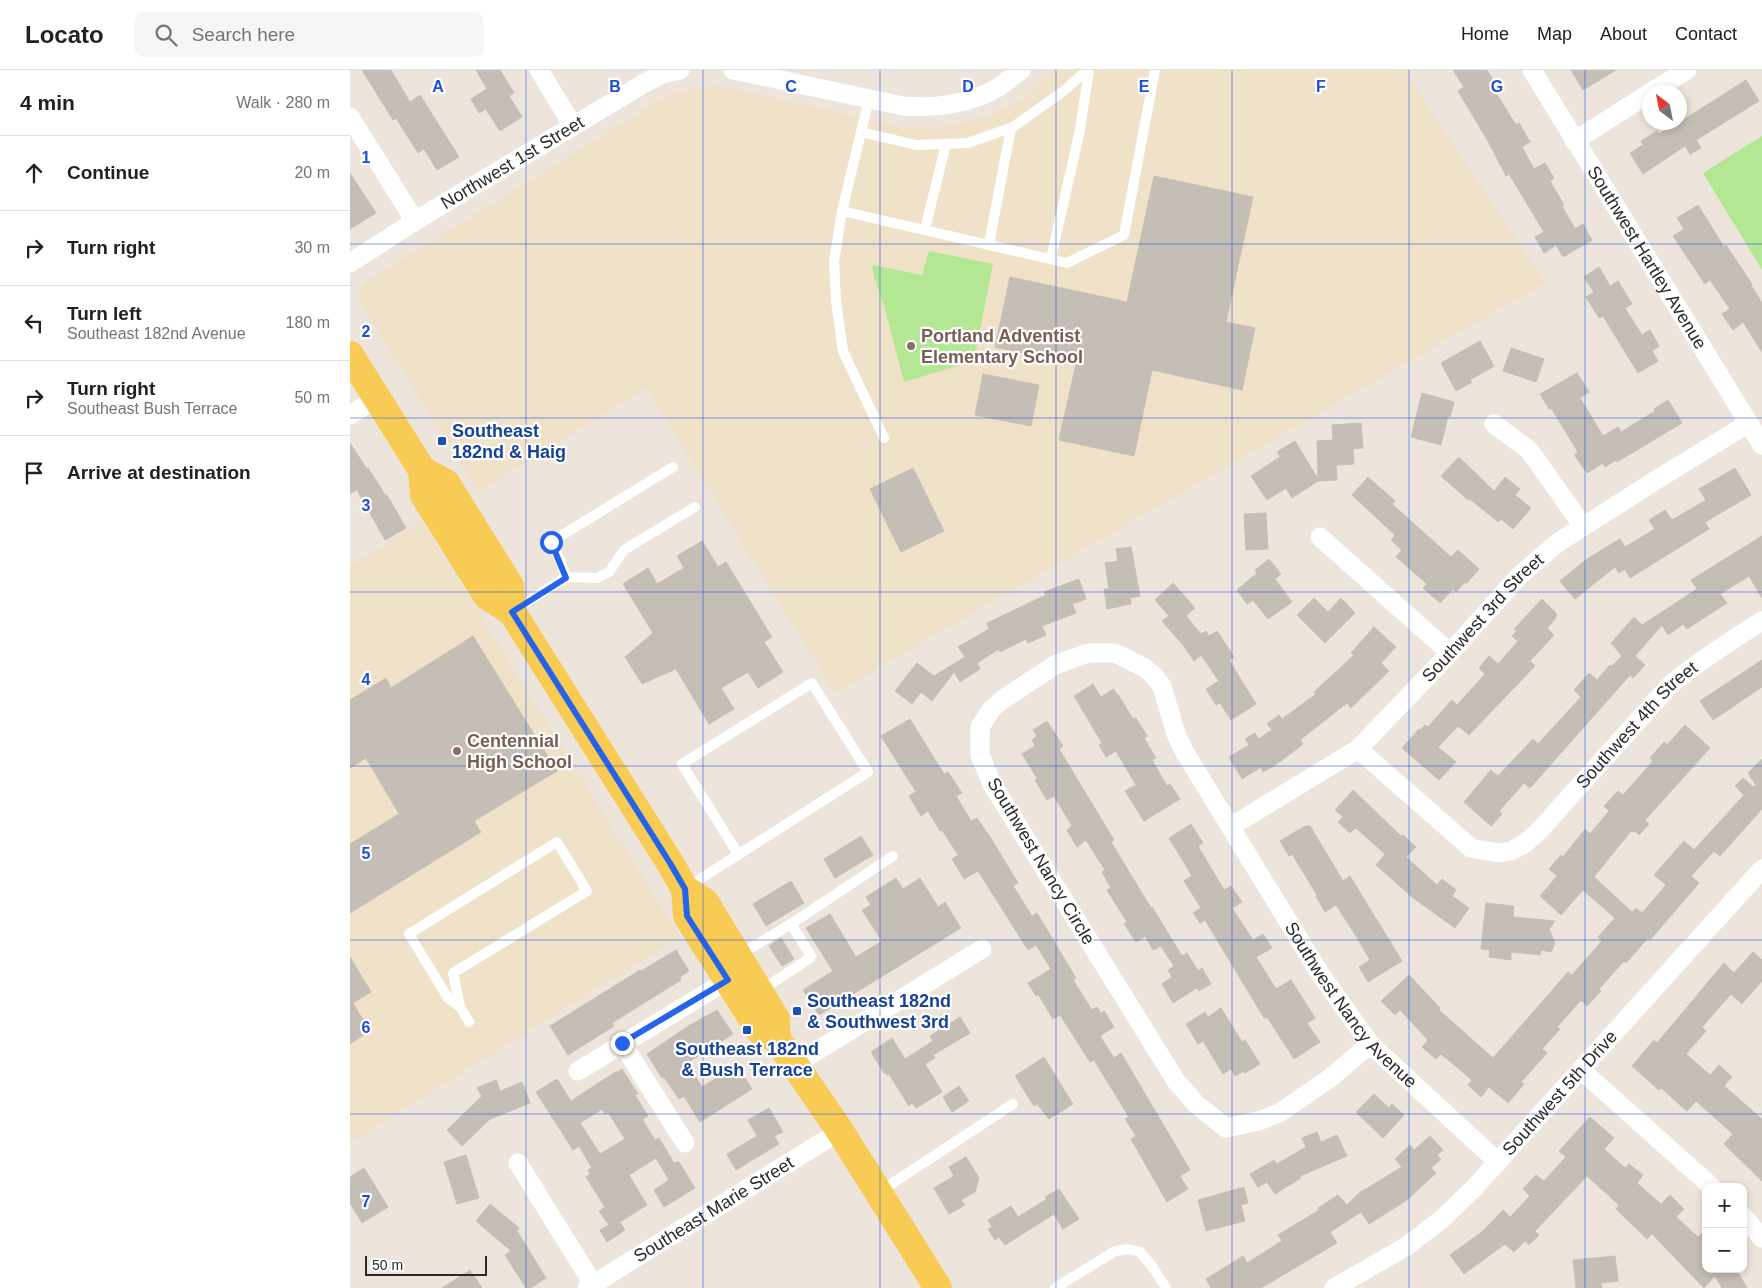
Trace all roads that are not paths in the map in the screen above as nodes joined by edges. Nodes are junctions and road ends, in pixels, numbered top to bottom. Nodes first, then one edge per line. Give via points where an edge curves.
1 (539, 70) edge
2 (680, 70) edge
3 (733, 70) edge
4 (1021, 70) edge
5 (1088, 70) edge
6 (1155, 70) edge
7 (1532, 70) edge
8 (1687, 70) edge
9 (1663, 85) edge
10 (1642, 98) edge
11 (869, 99) junction
12 (350, 117) edge
13 (573, 126) junction
14 (1011, 128) junction
15 (861, 132) junction
16 (1574, 141) junction
17 (946, 144) junction
18 (842, 211) junction
19 (415, 221) junction
20 (925, 229) junction
21 (989, 244) junction
22 (1051, 258) junction
23 (350, 263) edge
24 (350, 355) edge
25 (377, 398) junction
26 (350, 415) edge
27 (1749, 423) junction
28 (1494, 424) dead end
29 (884, 438) dead end
30 (1762, 445) edge
31 (673, 467) dead end
32 (422, 470) junction
33 (695, 507) dead end
34 (1583, 526) junction
35 (1320, 537) dead end
36 (566, 578) junction
37 (512, 606) junction
38 (1762, 621) edge
39 (1450, 653) junction
40 (1358, 749) junction
41 (1230, 827) junction
42 (738, 854) junction
43 (893, 856) dead end
44 (1762, 869) edge
45 (685, 889) junction
46 (791, 924) junction
47 (982, 949) dead end
48 (738, 955) junction
49 (728, 980) junction
50 (760, 991) junction
51 (460, 1007) junction
52 (469, 1022) dead end
53 (777, 1039) junction
54 (622, 1043) junction
55 (1370, 1044) junction
56 (794, 1065) junction
57 (1581, 1070) junction
58 (578, 1071) dead end
59 (1013, 1104) dead end
60 (840, 1132) junction
61 (685, 1143) dead end
62 (1498, 1162) junction
63 (518, 1163) dead end
64 (1708, 1183) edge
65 (878, 1192) junction
66 (1747, 1221) edge
67 (1762, 1238) edge
68 (590, 1286) edge
69 (938, 1288) edge
70 (1055, 1288) edge
71 (1166, 1288) edge
72 (1334, 1288) edge

1 - 13 street
2 - 13 street, Northwest 1st Street via 662,74
3 - 11 street
4 - 11 street via 998,87 960,103 923,108
5 - 14 lane
5 - 22 lane via 1080,130
6 - 22 lane via 1124,235 1068,262
7 - 16 street, Southwest Hartley Avenue
8 - 9 street
10 - 16 street
11 - 15 lane
12 - 19 street
13 - 19 street, Northwest 1st Street
14 - 17 lane via 968,143
14 - 21 lane
15 - 17 lane via 916,145
15 - 18 lane
16 - 27 street, Southwest Hartley Avenue
17 - 20 lane
18 - 20 lane
18 - 29 lane via 834,261 843,351
19 - 23 street, Northwest 1st Street
20 - 21 lane
21 - 22 lane
24 - 25 main road
25 - 26 street
25 - 32 main road
27 - 30 street, Southwest Hartley Avenue
27 - 34 street, Southwest 3rd Street
28 - 34 street via 1529,450
31 - 36 lane via 551,542
32 - 37 main road via 446,483 510,586
32 - 37 main road via 424,495 487,596
33 - 36 lane via 624,550 608,572 597,578
34 - 39 street, Southwest 3rd Street via 1519,576
35 - 39 street
36 - 37 lane
37 - 45 main road
38 - 40 street, Southwest 4th Street via 1670,685 1538,832 1511,851 1499,853 1471,848
39 - 40 street, Southwest 3rd Street
40 - 41 street, Southwest 3rd Street
41 - 55 street, Southwest Nancy Avenue via 1319,972
41 - 55 street, Southwest Nancy Circle via 1184,751 1162,686 1145,668 1115,653 1088,653 1055,665 1002,700 980,727 980,755 992,784 1176,1081 1196,1104 1226,1128 1266,1118 1280,1113 1329,1079
42 - 42 lane via 682,764 812,683 868,772
42 - 45 lane
43 - 46 lane
44 - 57 street, Southwest 5th Drive
45 - 48 main road via 705,902
45 - 49 main road via 687,916
46 - 48 lane
46 - 50 lane via 811,956
47 - 56 street
48 - 50 main road
49 - 53 main road via 760,1031
49 - 54 street
50 - 53 main road via 776,1019
51 - 51 lane via 453,973 587,891 557,842 409,934 448,998
51 - 52 lane
53 - 56 main road
54 - 58 street
54 - 61 street
55 - 62 street, Southwest Nancy Avenue
56 - 60 main road
57 - 62 street, Southwest 5th Drive
57 - 64 street
59 - 65 lane
60 - 65 main road
60 - 68 street, Southeast Marie Street
62 - 72 street, Southwest 5th Drive via 1442,1219 1414,1240
63 - 68 street
65 - 69 main road
66 - 67 street
70 - 71 lane via 1115,1251 1128,1249 1140,1252

